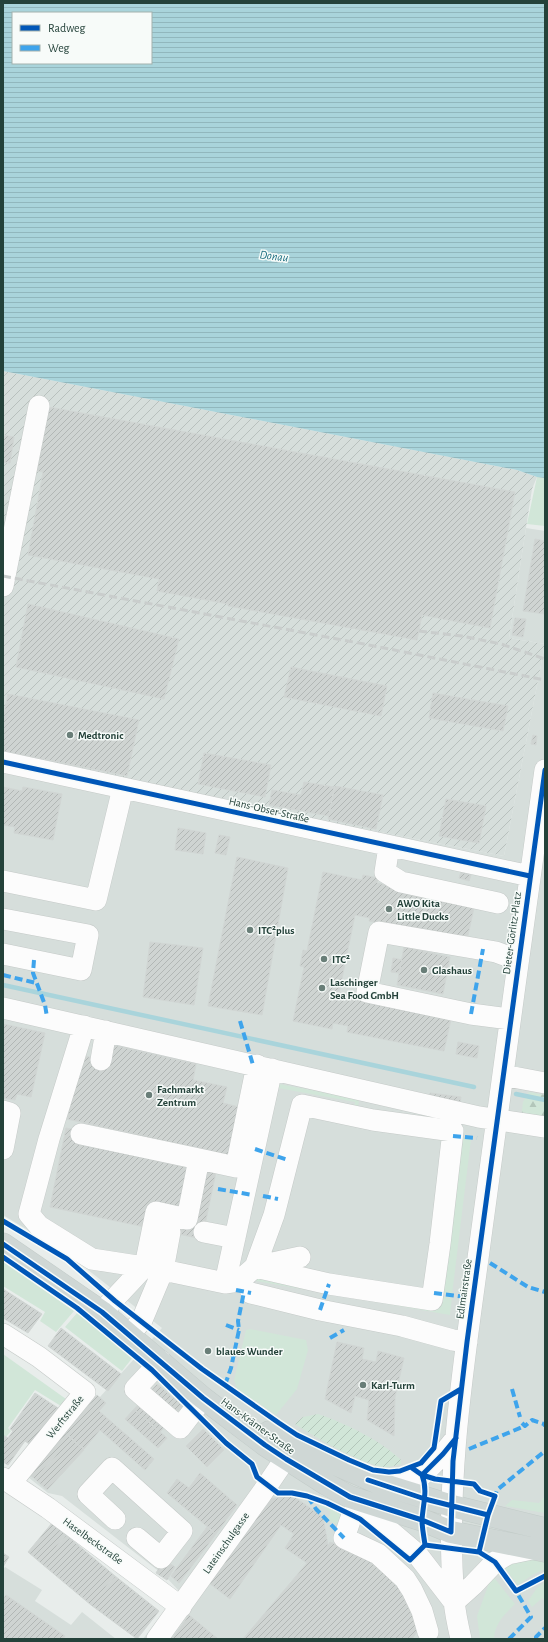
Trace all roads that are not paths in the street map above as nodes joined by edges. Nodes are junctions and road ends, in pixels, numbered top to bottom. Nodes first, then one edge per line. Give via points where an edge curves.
1 (39, 406) dead end
2 (3, 586) edge
3 (3, 762) edge
4 (545, 770) edge
5 (123, 788) junction
6 (389, 846) junction
7 (3, 881) edge
8 (534, 890) edge
9 (498, 903) dead end
10 (3, 919) edge
11 (3, 954) edge
12 (518, 957) junction
13 (3, 1008) edge
14 (510, 1019) junction
15 (84, 1026) junction
16 (106, 1031) junction
17 (101, 1060) dead end
18 (264, 1067) junction
19 (503, 1075) junction
20 (545, 1083) edge
21 (379, 1094) junction
22 (3, 1111) edge
23 (373, 1120) junction
24 (496, 1120) junction
25 (545, 1127) edge
26 (81, 1134) dead end
27 (3, 1149) edge
28 (199, 1159) junction
29 (170, 1232) dead end
30 (204, 1232) dead end
31 (235, 1238) junction
32 (3, 1244) edge
33 (300, 1257) dead end
34 (153, 1268) junction
35 (255, 1268) junction
36 (225, 1283) junction
37 (250, 1293) dead end
38 (102, 1312) junction
39 (126, 1331) junction
40 (3, 1334) edge
41 (466, 1342) junction
42 (162, 1361) junction
43 (203, 1398) junction
44 (456, 1438) junction
45 (290, 1453) junction
46 (7, 1480) edge
47 (390, 1487) junction
48 (355, 1502) junction
49 (452, 1506) junction
50 (115, 1519) dead end
51 (545, 1529) edge
52 (451, 1532) junction
53 (137, 1538) dead end
54 (539, 1550) edge
55 (454, 1602) junction
56 (181, 1606) junction
57 (428, 1632) dead end
58 (157, 1639) edge
59 (460, 1639) edge

1 - 2 street
3 - 5 street, Hans-Obser-Straße
4 - 8 street, Dieter-Görlitz-Platz
5 - 6 street, Hans-Obser-Straße
5 - 7 street via 96,900
6 - 8 street, Hans-Obser-Straße
6 - 9 street via 385,872 401,882
8 - 12 street, Dieter-Görlitz-Platz
10 - 11 street via 88,935 81,970
12 - 14 street, Dieter-Görlitz-Platz
12 - 14 street via 379,932 367,992 471,1014
13 - 15 street
14 - 19 street, Dieter-Görlitz-Platz
15 - 16 street
15 - 34 street via 29,1214 39,1226 92,1259
16 - 17 street
16 - 18 street
18 - 21 street
18 - 28 street via 236,1167
18 - 31 street
19 - 20 street
19 - 24 street, Edlmairstraße
21 - 23 street
21 - 24 street
22 - 27 street via 10,1113
23 - 35 street via 302,1105 274,1215
23 - 35 street via 453,1131 432,1300 329,1284
24 - 25 street
24 - 41 street, Edlmairstraße
26 - 28 street
28 - 34 street via 187,1219 156,1212
29 - 34 street
30 - 31 street
31 - 36 street
32 - 38 main road, Hans-Krämer-Straße
33 - 35 street
34 - 36 street
34 - 38 street
34 - 39 street via 145,1292
35 - 36 street via 239,1281
37 - 41 street
38 - 39 main road, Hans-Krämer-Straße
39 - 42 main road, Hans-Krämer-Straße
40 - 46 street, Werftstraße via 39,1357 85,1392
41 - 44 street, Edlmairstraße
42 - 43 main road, Hans-Krämer-Straße
42 - 43 street via 135,1388 180,1428
43 - 45 main road, Hans-Krämer-Straße via 265,1446
44 - 47 street via 422,1475
44 - 49 street, Edlmairstraße
45 - 47 main road, Hans-Krämer-Straße
45 - 48 main road, Hans-Krämer-Straße
45 - 56 street, Lateinschulgasse
46 - 56 street, Haselbeckstraße
47 - 49 main road, Hans-Krämer-Straße
48 - 52 main road, Hans-Krämer-Straße via 422,1520
48 - 55 street via 417,1554
48 - 57 street via 344,1538 378,1554 405,1579 422,1611
49 - 51 main road, Hans-Krämer-Straße
49 - 52 street
50 - 53 street via 88,1494 112,1468 182,1531 161,1558
52 - 54 main road, Hans-Krämer-Straße
52 - 55 street
54 - 55 street via 508,1554 495,1562
55 - 59 street
56 - 58 street, Lateinschulgasse

